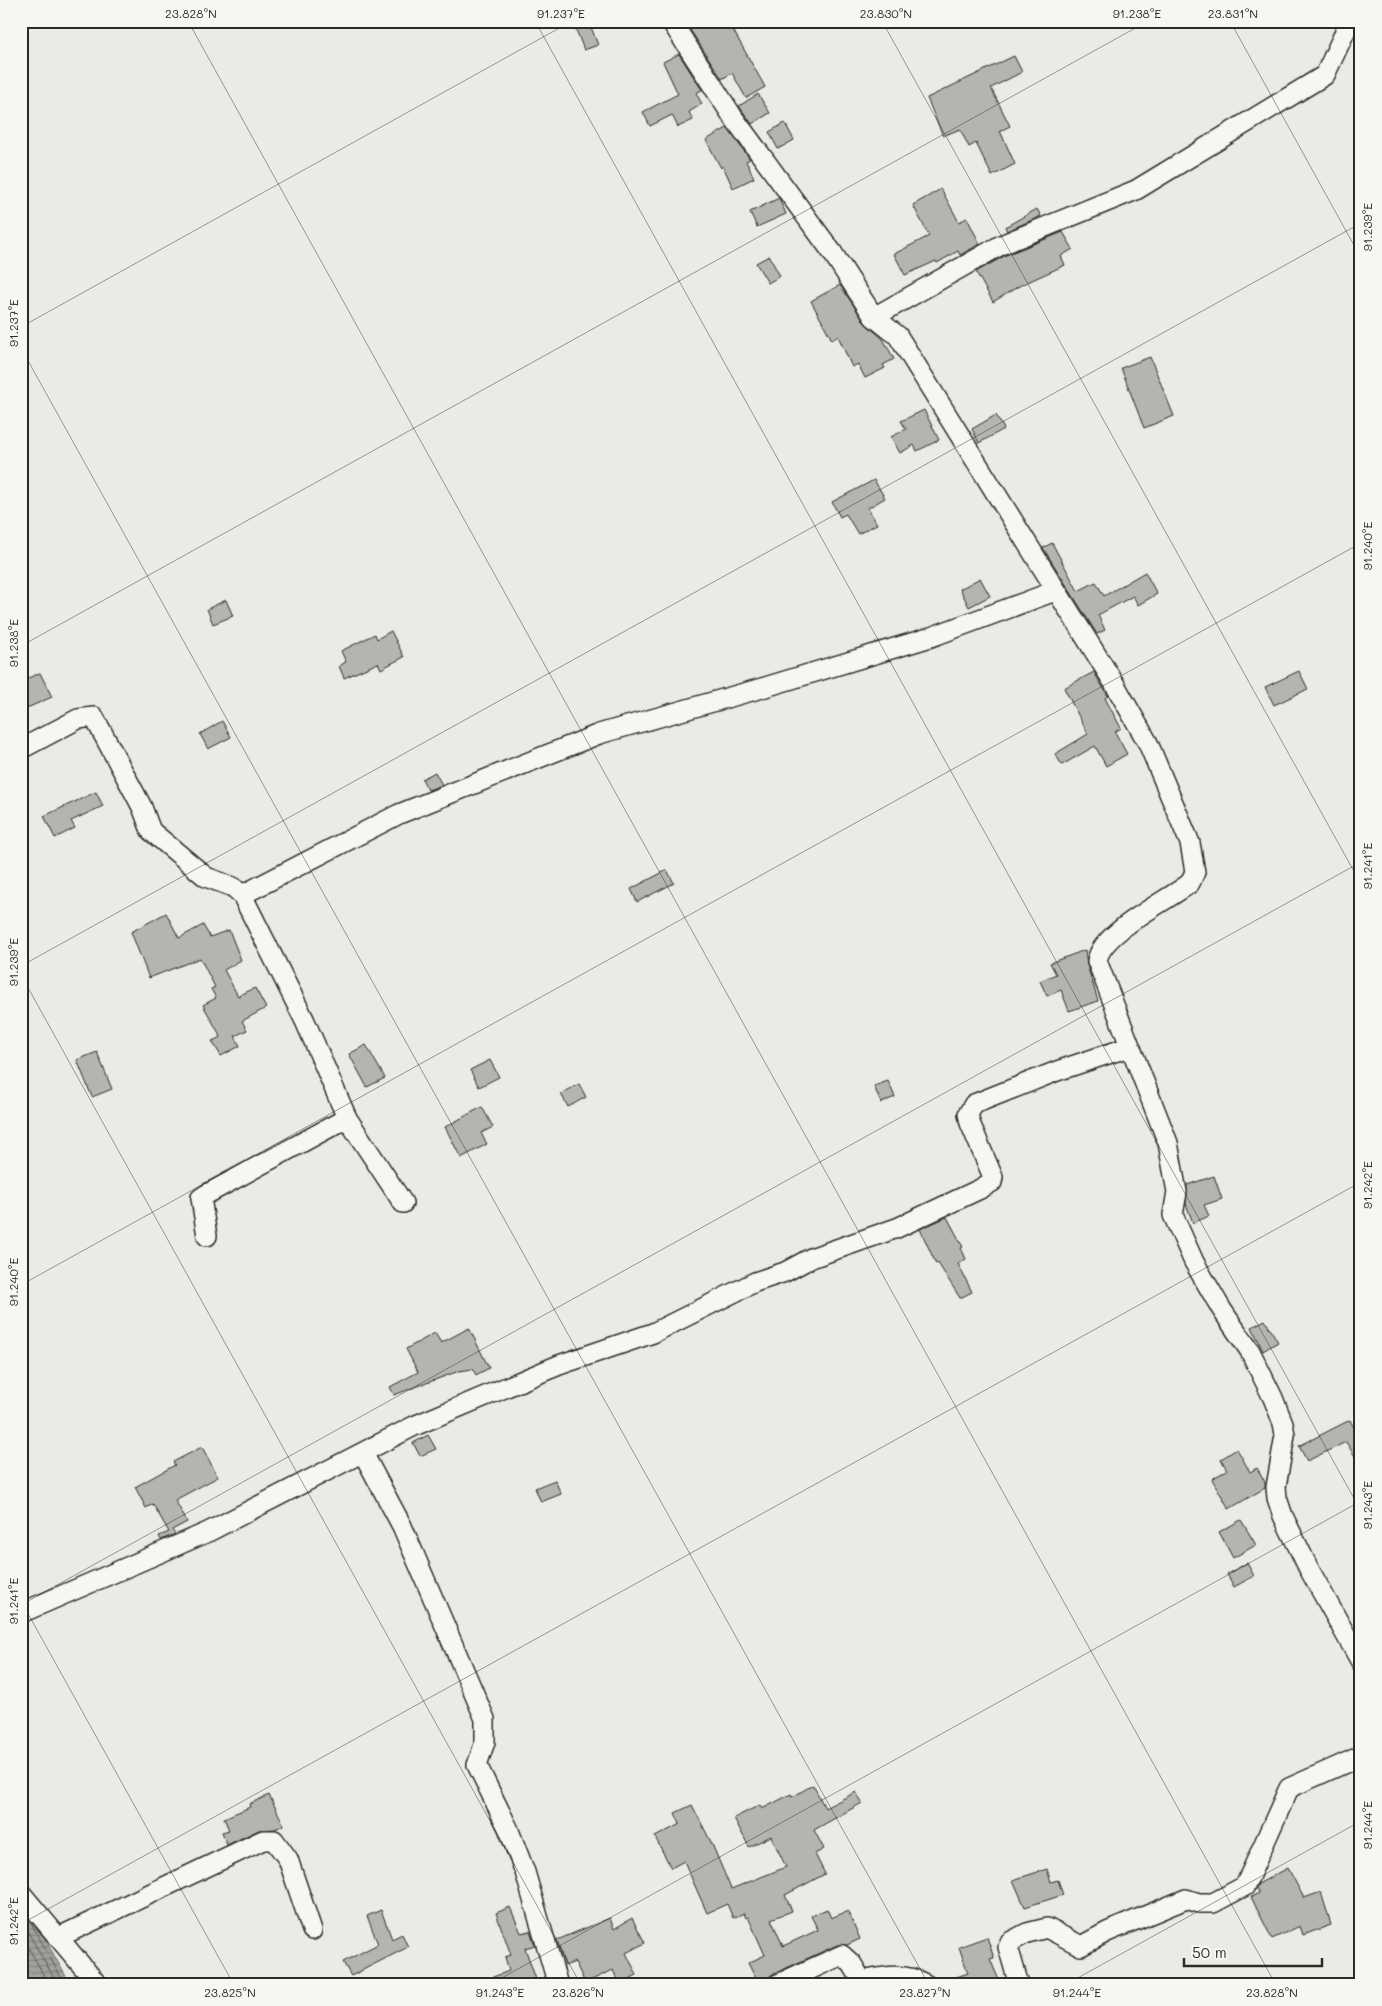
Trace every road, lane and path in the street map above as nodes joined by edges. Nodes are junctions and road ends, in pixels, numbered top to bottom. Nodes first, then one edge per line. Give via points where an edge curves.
1 (672, 21) edge
2 (1350, 21) edge
3 (874, 317) junction
4 (1055, 591) junction
5 (21, 749) edge
6 (242, 895) junction
7 (1129, 1047) junction
8 (347, 1118) junction
9 (403, 1203) dead end
10 (207, 1236) dead end
11 (363, 1453) junction
12 (21, 1613) edge
13 (1361, 1662) edge
14 (1361, 1756) edge
15 (21, 1893) edge
16 (312, 1930) dead end
17 (60, 1937) junction
18 (98, 1985) edge
19 (558, 1985) edge
20 (776, 1985) edge
21 (927, 1985) edge
22 (1019, 1985) edge

1 - 3 street via 732,117 832,252
2 - 3 street via 1324,74 1136,190 1001,245
3 - 4 street via 898,336
4 - 6 street via 931,637 599,734 399,814
4 - 7 street via 1148,743 1190,843 1195,872 1190,883 1119,932 1098,956 1098,969
5 - 6 street via 78,719 94,717 151,830 206,877 233,887
6 - 8 street via 305,1021
7 - 11 street via 1057,1070 974,1104 968,1114 970,1123 993,1177 992,1182 980,1189 896,1228 755,1282 653,1333 558,1366 414,1426
7 - 13 street via 1168,1143 1177,1192 1173,1215 1194,1262 1250,1351 1283,1423 1285,1435 1276,1498 1309,1570
8 - 9 street
8 - 10 street via 201,1198
11 - 12 street via 208,1532
11 - 19 street via 402,1526 485,1719 485,1742 477,1766 508,1828 525,1872
14 - 22 street via 1289,1788 1245,1886 1213,1903 1186,1899 1081,1946 1047,1928 1027,1933 1010,1942 1008,1947
15 - 17 street
16 - 17 street via 288,1859 274,1840 264,1840
17 - 18 street
20 - 21 street via 842,1955 852,1964 862,1982 889,1975 914,1977

